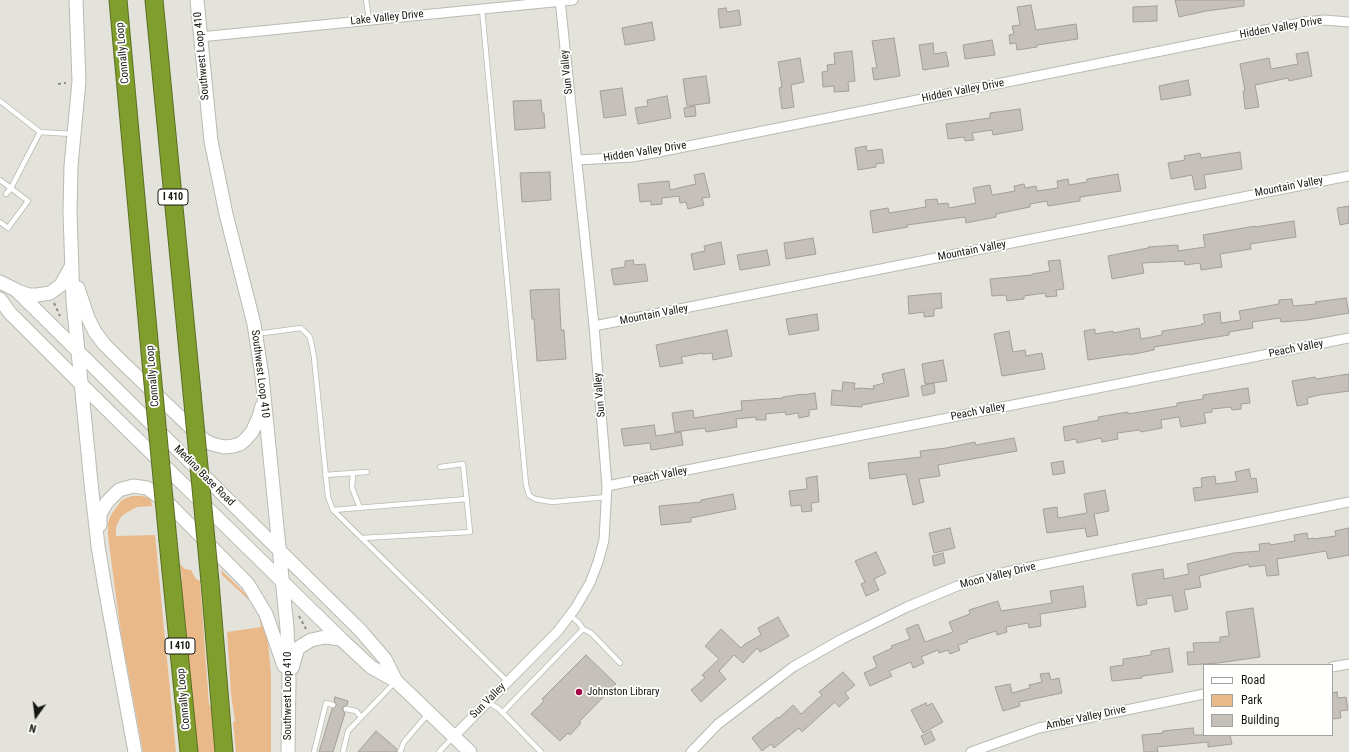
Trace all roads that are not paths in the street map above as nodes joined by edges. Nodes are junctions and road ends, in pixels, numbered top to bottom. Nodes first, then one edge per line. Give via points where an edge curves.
1 (76, 0) edge
2 (118, 0) edge
3 (154, 0) edge
4 (197, 0) edge
5 (366, 0) edge
6 (573, 0) edge
7 (560, 1) edge
8 (482, 9) junction
9 (369, 20) junction
10 (1349, 22) edge
11 (200, 37) junction
12 (0, 101) edge
13 (40, 132) junction
14 (74, 134) junction
15 (577, 160) junction
16 (1349, 176) edge
17 (0, 180) edge
18 (11, 188) junction
19 (6, 194) dead end
20 (0, 222) edge
21 (71, 267) junction
22 (0, 282) edge
23 (16, 290) junction
24 (0, 298) edge
25 (594, 326) junction
26 (256, 334) junction
27 (1349, 338) edge
28 (78, 351) junction
29 (82, 385) junction
30 (264, 394) junction
31 (440, 467) dead end
32 (367, 472) dead end
33 (353, 473) junction
34 (326, 475) junction
35 (608, 486) junction
36 (607, 498) junction
37 (467, 499) junction
38 (1349, 502) edge
39 (360, 508) junction
40 (334, 510) junction
41 (362, 538) junction
42 (98, 546) junction
43 (279, 549) junction
44 (282, 582) junction
45 (570, 615) junction
46 (583, 629) junction
47 (341, 639) junction
48 (620, 663) dead end
49 (1349, 664) edge
50 (1333, 667) edge
51 (288, 680) junction
52 (396, 681) junction
53 (508, 682) junction
54 (1203, 694) edge
55 (488, 702) junction
56 (333, 705) dead end
57 (346, 708) dead end
58 (429, 712) junction
59 (502, 713) junction
60 (361, 717) junction
61 (454, 736) junction
62 (135, 752) edge
63 (189, 752) edge
64 (224, 752) edge
65 (288, 752) edge
66 (314, 752) edge
67 (343, 752) edge
68 (400, 752) edge
69 (439, 752) edge
70 (470, 752) edge
71 (541, 752) edge
72 (691, 752) edge
73 (972, 752) edge

1 - 14 main road via 79,81
2 - 63 highway, Connally Loop / I 410, bridge
3 - 64 highway, I 410, bridge
4 - 11 main road, Southwest Loop 410
5 - 9 lane
6 - 7 street, Lake Valley Drive
7 - 8 street, Lake Valley Drive
7 - 15 street, Sun Valley
8 - 9 street, Lake Valley Drive
8 - 36 lane via 526,485 529,495 536,500 552,502
9 - 11 street, Lake Valley Drive
10 - 15 street, Hidden Valley Drive via 1305,22 654,153
11 - 26 main road, Southwest Loop 410 via 213,154
12 - 13 lane
13 - 14 lane
13 - 18 lane
14 - 21 main road via 70,180
15 - 25 street, Sun Valley
16 - 25 street, Mountain Valley
17 - 18 lane
18 - 19 lane
18 - 20 lane via 28,201 8,228
21 - 23 main road via 61,285 50,293 36,295
21 - 28 main road
21 - 30 main road via 88,318 104,344 204,440 224,447 237,445 245,440 256,425
22 - 23 main road, Medina Base Road
23 - 28 main road, Medina Base Road
24 - 29 main road, Medina Base Road via 10,313
25 - 35 street, Sun Valley
26 - 30 main road, Southwest Loop 410
26 - 34 lane via 301,328 310,337
27 - 35 street, Peach Valley
28 - 29 main road
28 - 43 main road, Medina Base Road
29 - 42 main road
29 - 44 main road, Medina Base Road
30 - 43 main road, Southwest Loop 410
31 - 37 lane via 463,464
32 - 33 lane
33 - 34 lane
33 - 39 lane via 352,488
34 - 40 lane via 328,497
35 - 36 street, Sun Valley
36 - 45 street, Sun Valley via 604,540 598,562 590,583
37 - 39 lane
37 - 41 lane via 470,532
38 - 72 street, Moon Valley Drive via 1006,572 957,586 842,639 793,667 718,724
39 - 40 lane
40 - 41 lane
41 - 53 lane
42 - 51 main road via 100,514 107,502 119,490 133,486 147,488 168,504 248,584 266,614
42 - 62 main road
43 - 44 main road, Southwest Loop 410
43 - 52 main road, Medina Base Road via 360,630 385,659
44 - 47 main road, Medina Base Road
44 - 51 main road, Southwest Loop 410
45 - 46 lane
45 - 53 street, Sun Valley via 558,631
46 - 48 lane via 592,633
46 - 59 lane
47 - 51 main road via 325,637 311,640 298,648
47 - 52 main road, Medina Base Road via 371,667
49 - 50 street
51 - 65 main road, Southwest Loop 410
52 - 58 main road, Medina Base Road
52 - 60 lane
53 - 55 street, Sun Valley
54 - 73 street, Amber Valley Drive via 1039,728
55 - 59 lane
55 - 61 street, Sun Valley
56 - 66 lane via 326,703
57 - 60 lane via 356,711
58 - 61 main road, Medina Base Road
58 - 68 lane via 404,742
59 - 71 lane
60 - 67 lane via 348,731
61 - 69 lane
61 - 70 main road, Medina Base Road

